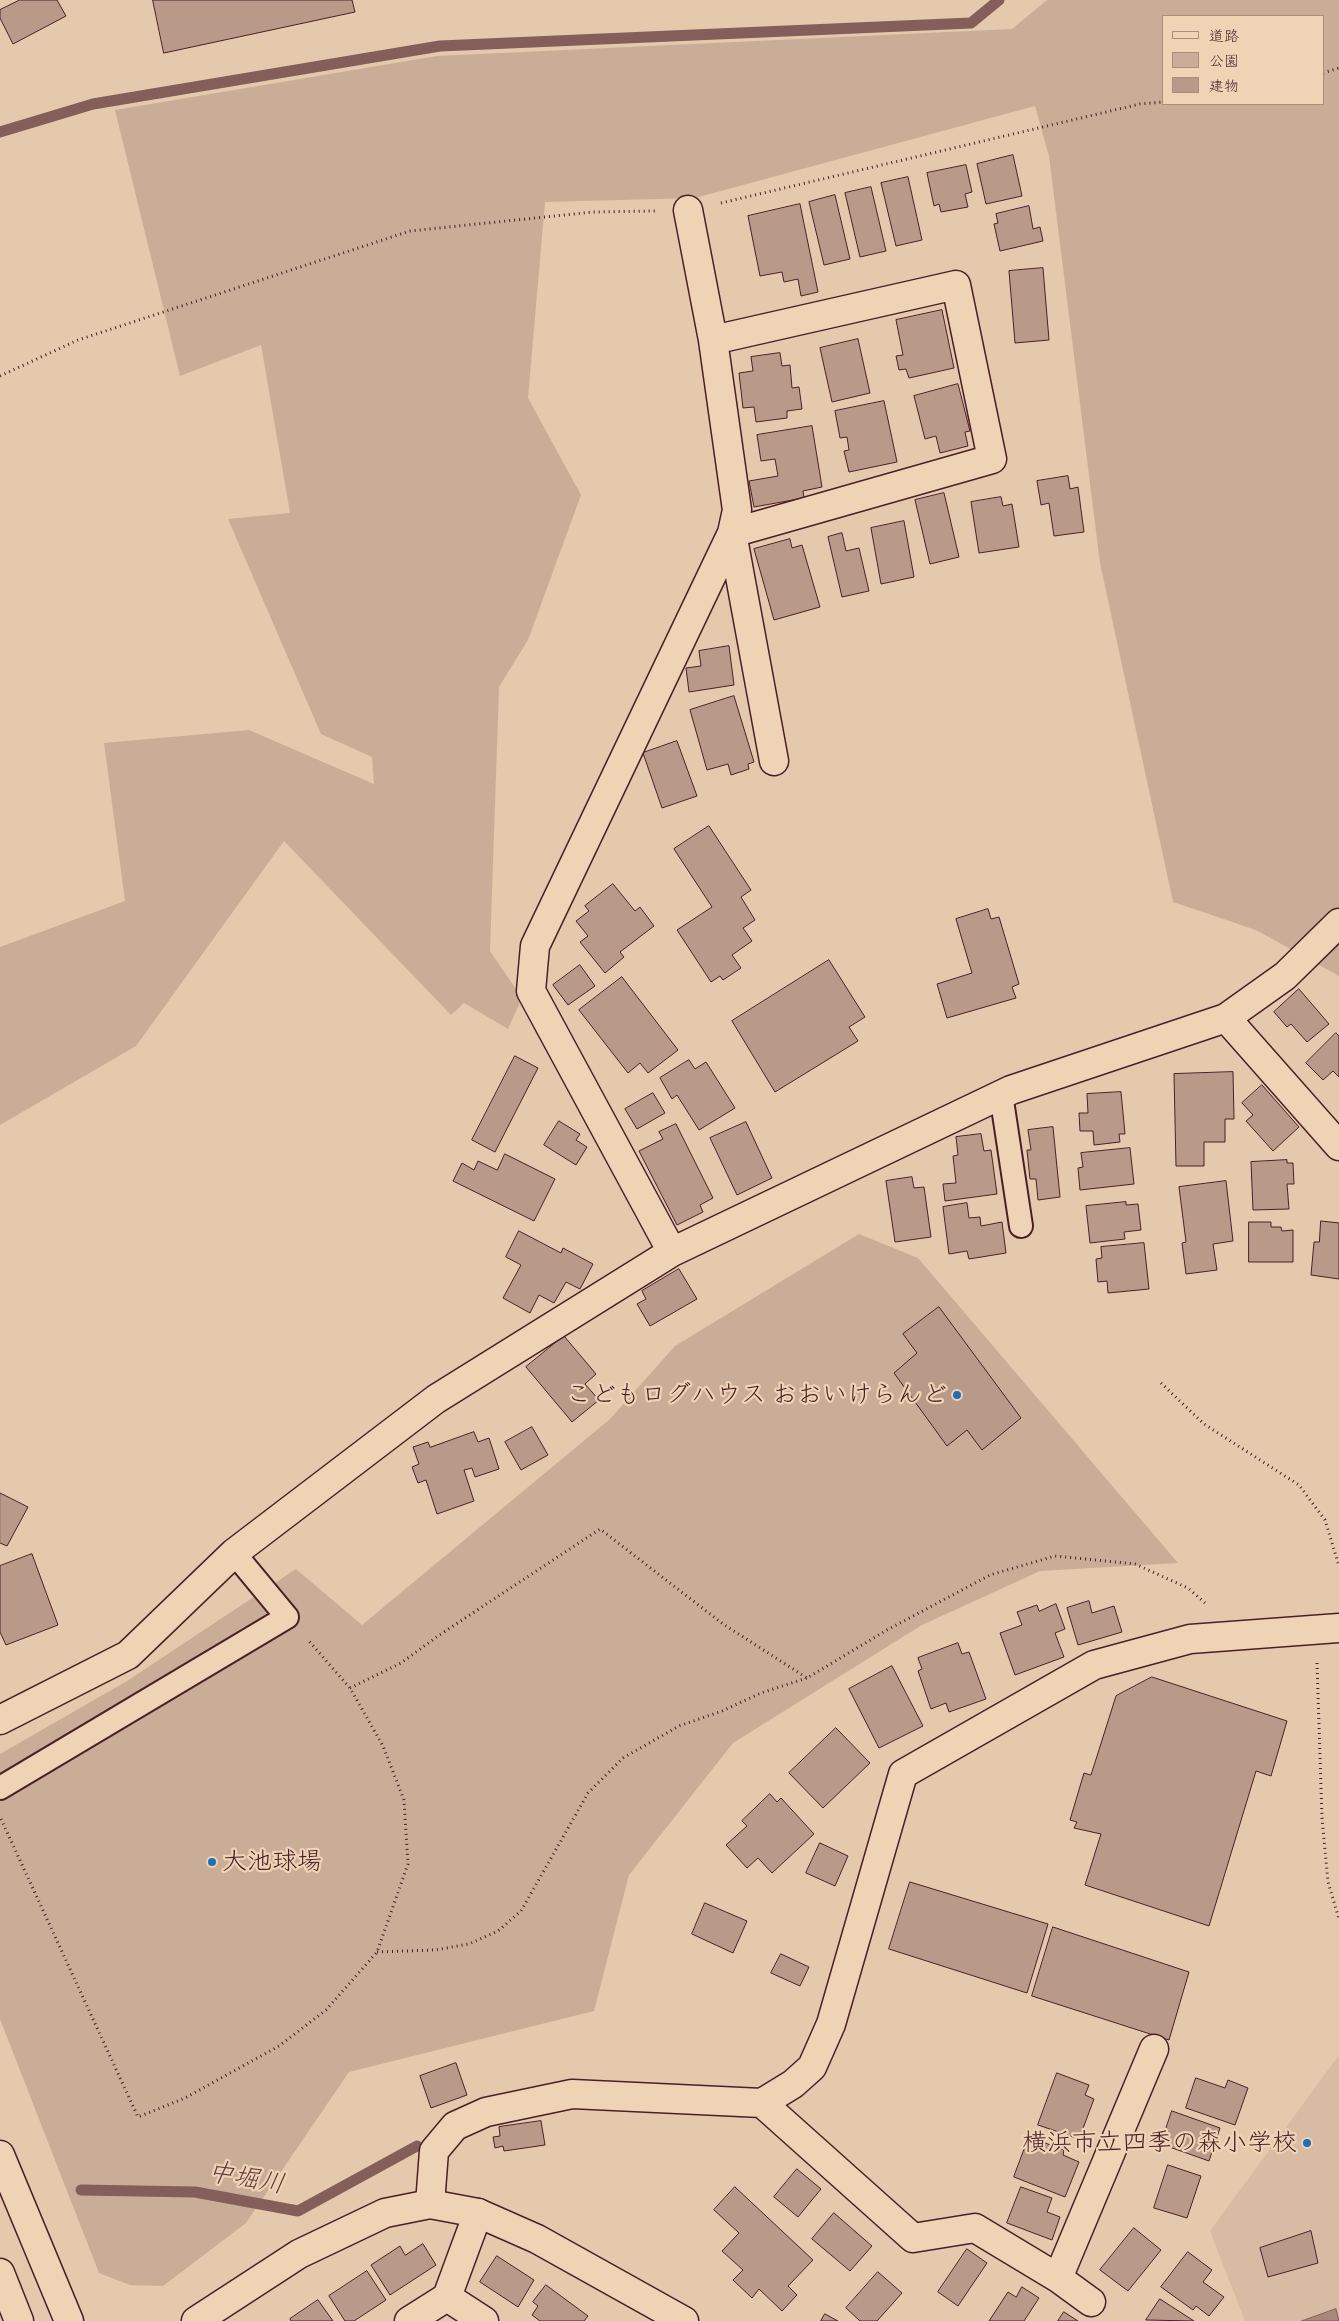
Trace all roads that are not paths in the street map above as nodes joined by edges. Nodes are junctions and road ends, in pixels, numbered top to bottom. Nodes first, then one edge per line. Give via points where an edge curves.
1 (688, 210) road end
2 (712, 340) junction
3 (732, 533) junction
4 (774, 761) dead end
5 (1339, 923) edge
6 (1226, 1018) junction
7 (1001, 1094) junction
8 (1339, 1146) edge
9 (1021, 1226) dead end
10 (672, 1252) junction
11 (234, 1553) junction
12 (1328, 1629) edge
13 (0, 1720) edge
14 (0, 1788) edge
15 (1154, 2049) dead end
16 (762, 2103) junction
17 (0, 2155) edge
18 (430, 2204) junction
19 (478, 2212) junction
20 (0, 2273) edge
21 (1058, 2278) junction
22 (447, 2297) junction
23 (1091, 2302) dead end
24 (19, 2321) edge
25 (68, 2321) edge
26 (196, 2321) edge
27 (409, 2321) edge
28 (484, 2321) edge
29 (684, 2321) edge

1 - 2 street
2 - 3 street via 737,510
2 - 3 street via 956,285 992,459
3 - 4 street
3 - 10 street via 535,946 531,991
5 - 6 street via 1285,976
6 - 7 street
6 - 8 street
7 - 9 lane
7 - 10 street
10 - 11 street via 436,1399
11 - 13 street via 128,1655
11 - 14 lane via 288,1618
12 - 16 street via 1190,1639 1094,1665 903,1774 831,2024 812,2067 793,2084
15 - 21 street
16 - 18 street via 572,2094 486,2112 455,2126 434,2152
16 - 21 street via 913,2238 975,2228
17 - 25 street
18 - 19 street
18 - 26 street via 385,2213 299,2254
19 - 22 street
19 - 29 street via 537,2239
20 - 24 street
21 - 23 street
22 - 27 street
22 - 28 street

